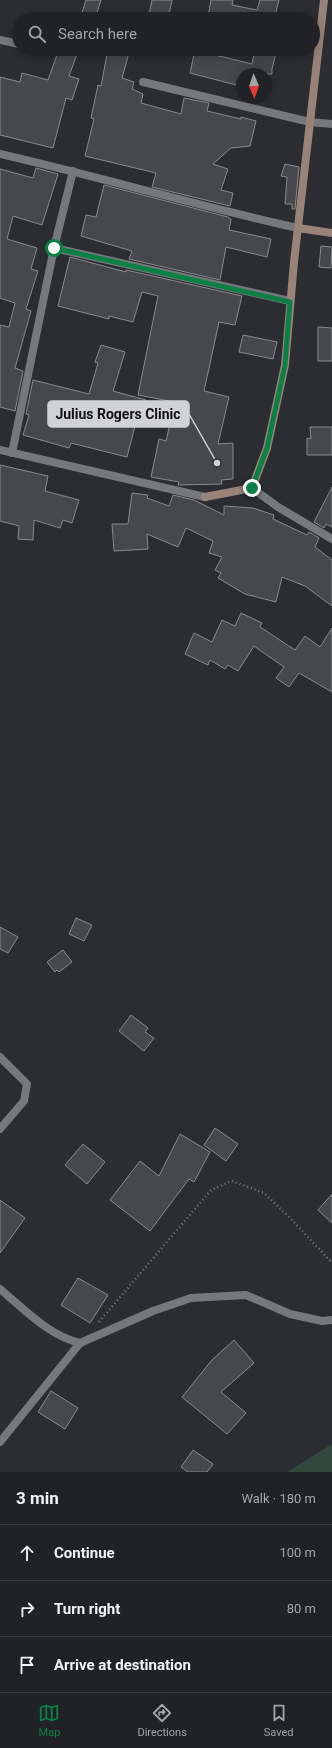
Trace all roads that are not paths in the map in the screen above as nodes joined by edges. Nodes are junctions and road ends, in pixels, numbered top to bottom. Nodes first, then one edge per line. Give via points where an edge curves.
1 (324, 0) edge
2 (320, 35) edge
3 (0, 40) edge
4 (12, 43) edge
5 (318, 56) edge
6 (143, 82) dead end
7 (310, 122) junction
8 (332, 124) edge
9 (0, 154) edge
10 (73, 171) junction
11 (298, 228) junction
12 (332, 233) edge
13 (54, 248) junction
14 (290, 302) junction
15 (0, 450) edge
16 (12, 453) junction
17 (252, 488) junction
18 (332, 539) edge
19 (0, 1057) edge
20 (0, 1129) edge
21 (0, 1289) edge
22 (332, 1320) edge
23 (80, 1343) junction
24 (0, 1442) edge

1 - 2 street
3 - 4 street
5 - 7 street
6 - 7 street
7 - 8 street
7 - 11 street
9 - 10 street
10 - 11 street via 220,211
10 - 13 street
11 - 12 street
11 - 14 street
13 - 14 street
13 - 16 street
14 - 17 street via 285,365 267,448
15 - 16 street
16 - 17 street via 205,497
17 - 18 street via 278,507
19 - 20 street via 27,1084 24,1101
21 - 23 street via 56,1334
22 - 23 street via 322,1321 290,1314 246,1295 191,1298 153,1311
23 - 24 street

